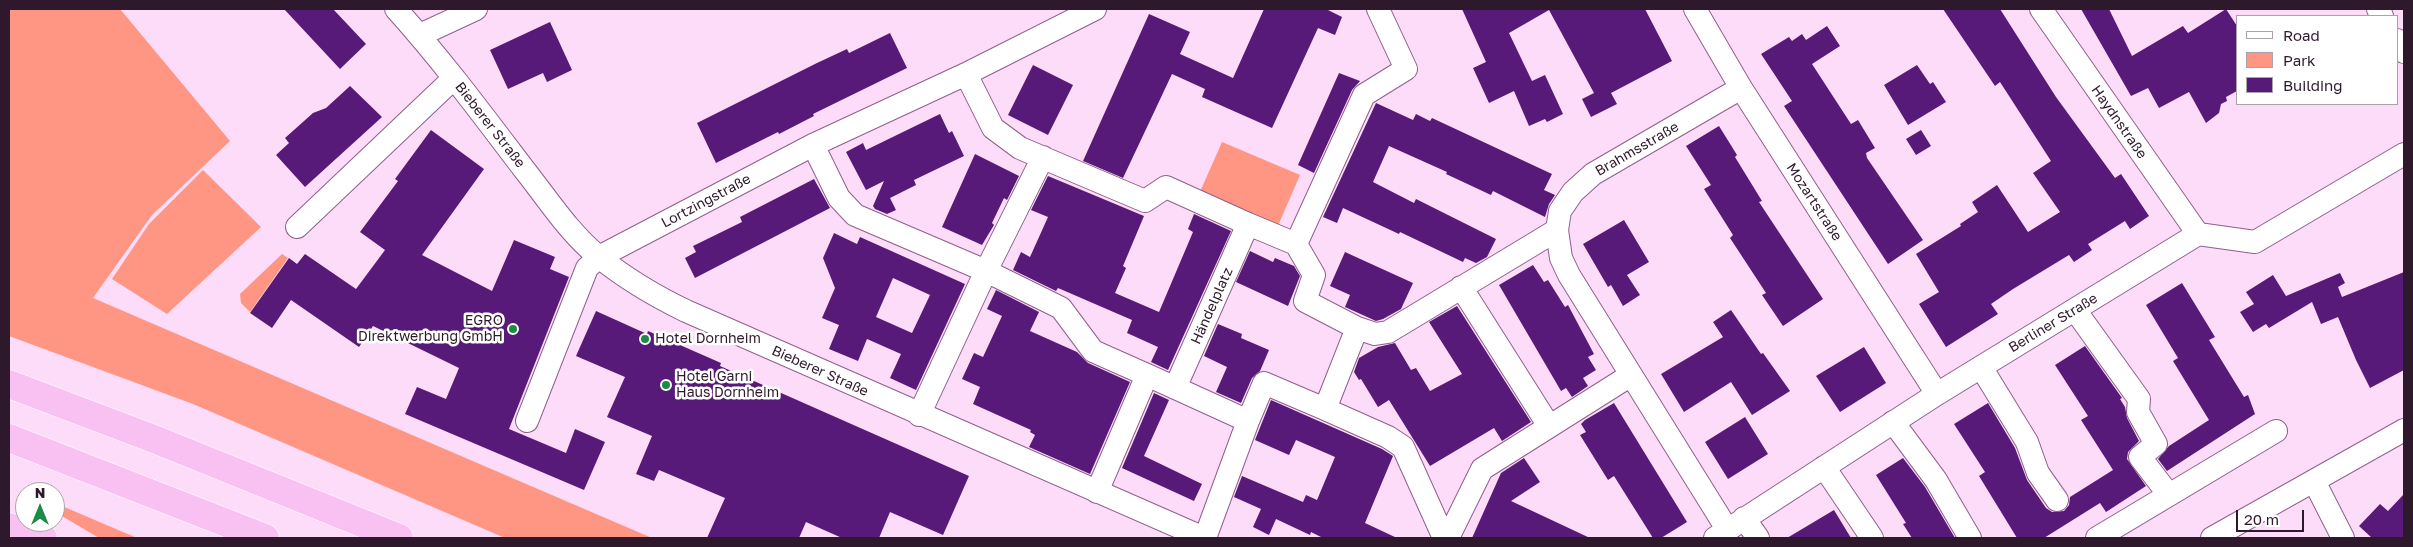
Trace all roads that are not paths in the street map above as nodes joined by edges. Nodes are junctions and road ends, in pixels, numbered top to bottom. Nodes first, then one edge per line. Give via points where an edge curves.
1 (396, 9) edge
2 (476, 9) edge
3 (1095, 9) edge
4 (1378, 9) edge
5 (1695, 9) edge
6 (2041, 9) edge
7 (420, 35) junction
8 (966, 74) junction
9 (454, 78) junction
10 (1741, 88) junction
11 (814, 145) junction
12 (2404, 154) edge
13 (1043, 157) junction
14 (1248, 224) junction
15 (298, 227) dead end
16 (1557, 230) junction
17 (2198, 234) junction
18 (1296, 244) junction
19 (599, 257) junction
20 (986, 271) junction
21 (1461, 287) junction
22 (2075, 310) junction
23 (1357, 328) junction
24 (1981, 367) junction
25 (1147, 375) junction
26 (1631, 375) junction
27 (9, 384) edge
28 (1176, 388) junction
29 (1936, 394) junction
30 (1325, 409) junction
31 (919, 415) junction
32 (526, 421) dead end
33 (1248, 421) junction
34 (1893, 422) junction
35 (1549, 426) junction
36 (2404, 430) edge
37 (2276, 431) dead end
38 (9, 438) edge
39 (1824, 466) junction
40 (2314, 481) junction
41 (1097, 492) junction
42 (2169, 495) junction
43 (2057, 500) dead end
44 (9, 527) edge
45 (1728, 529) edge
46 (43, 538) edge
47 (266, 538) edge
48 (399, 538) edge
49 (1205, 538) edge
50 (1444, 538) edge
51 (1448, 538) edge
52 (1758, 538) edge
53 (1872, 538) edge
54 (1970, 538) edge
55 (2097, 538) edge
56 (2212, 538) edge
57 (2343, 538) edge

1 - 7 street, Bieberer Straße
2 - 7 street
3 - 8 street, Lortzingstraße
4 - 18 street via 1406,68 1364,95
5 - 10 street, Mozartstraße
6 - 17 street, Haydnstraße
7 - 9 street, Bieberer Straße
8 - 11 street, Lortzingstraße
8 - 13 street via 993,128 1020,148
9 - 15 street, Bieberer Straße via 414,110
9 - 19 street, Bieberer Straße via 565,222
10 - 16 street, Brahmsstraße via 1582,182 1560,211
10 - 29 street, Mozartstraße
11 - 19 street, Lortzingstraße
11 - 20 street via 839,198 855,215
12 - 17 street via 2255,242
13 - 14 street via 1146,201 1166,187
13 - 20 street
14 - 18 street
14 - 28 street, Händelplatz
16 - 21 street
16 - 26 street, Brahmsstraße via 1562,258 1570,275
17 - 22 street, Berliner Straße
18 - 23 street via 1314,275 1305,301
19 - 31 street, Bieberer Straße via 660,298
19 - 32 street via 587,268
20 - 25 street via 1061,308 1093,351
20 - 31 street
21 - 23 street via 1388,332 1374,334
21 - 35 street
22 - 24 street, Berliner Straße
22 - 42 street via 2139,399 2138,412 2156,444 2140,457
23 - 30 street
24 - 29 street, Berliner Straße
24 - 43 street via 2027,442 2038,473
25 - 28 street
25 - 41 street
26 - 35 street
26 - 45 street, Brahmsstraße
27 - 48 highway
28 - 33 street
29 - 34 street, Berliner Straße
30 - 33 street via 1264,383
30 - 50 street via 1403,447
31 - 41 street, Bieberer Straße
33 - 49 street
34 - 39 street, Berliner Straße
34 - 54 street via 1936,480
35 - 51 street via 1482,469
36 - 40 street
37 - 42 street
38 - 47 highway
39 - 45 street, Berliner Straße
39 - 53 street
40 - 56 street
40 - 57 street
41 - 49 street, Bieberer Straße
42 - 55 street
44 - 46 highway
45 - 52 street, Brahmsstraße

